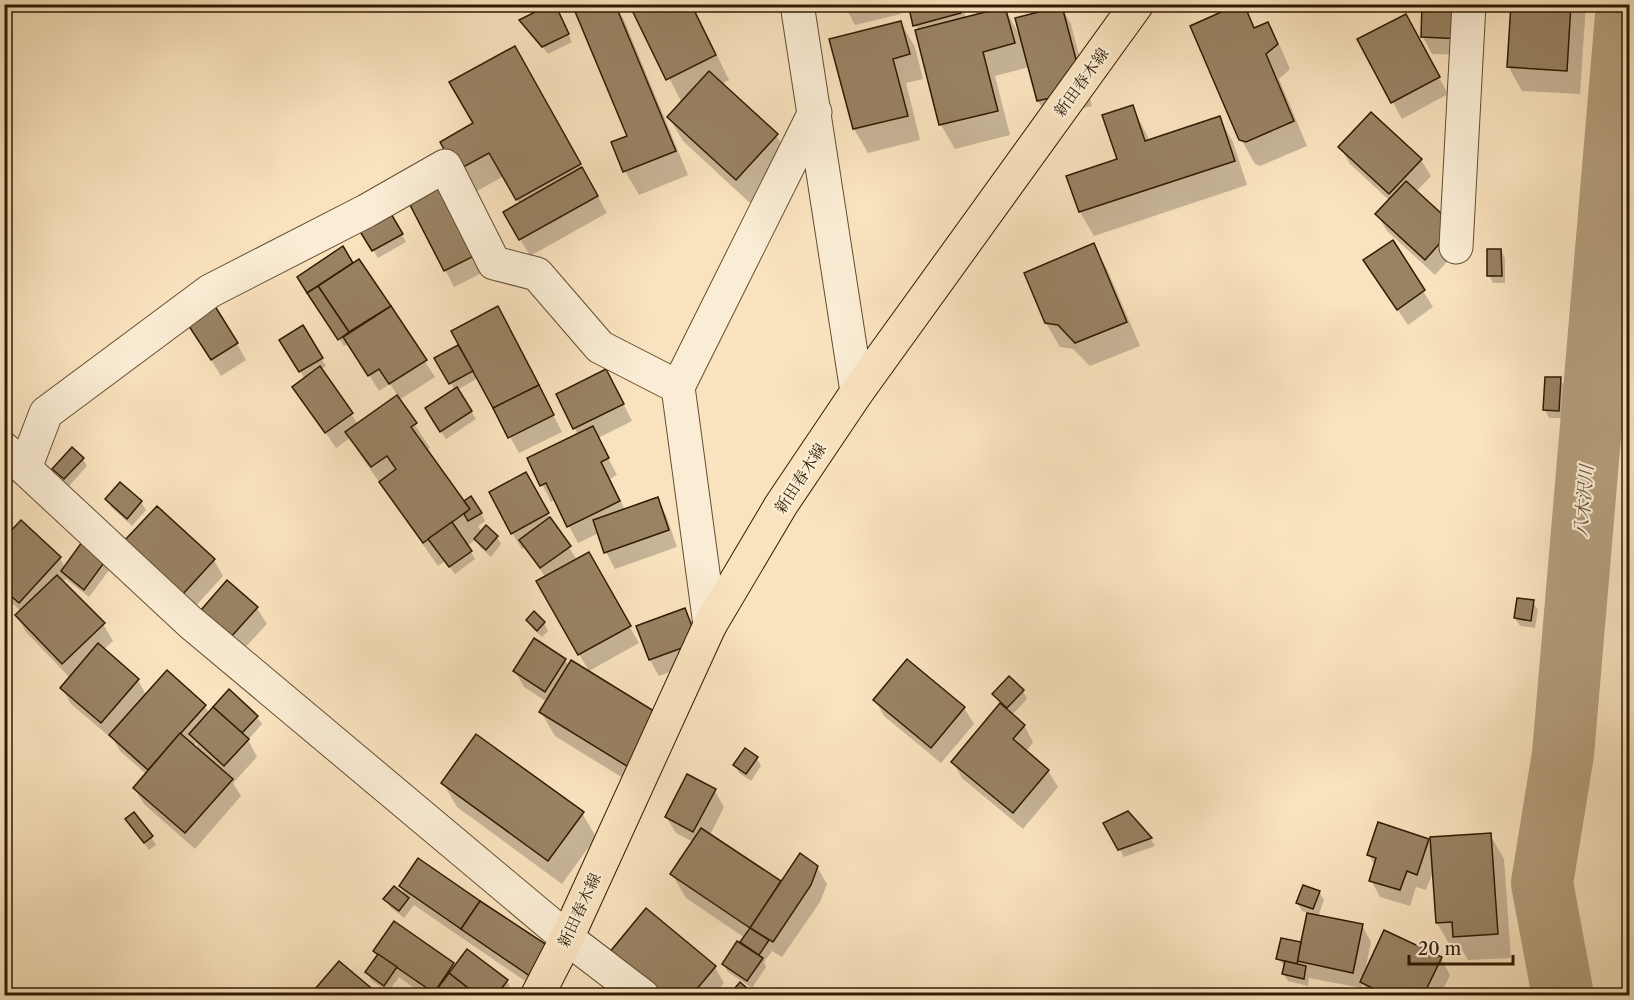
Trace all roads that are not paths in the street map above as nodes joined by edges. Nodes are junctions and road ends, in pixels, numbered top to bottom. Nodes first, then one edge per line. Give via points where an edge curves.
1 (797, 4) edge
2 (1137, 4) edge
3 (1469, 4) edge
4 (815, 112) junction
5 (1456, 247) dead end
6 (678, 387) junction
7 (857, 392) junction
8 (15, 459) edge
9 (711, 625) junction
10 (567, 938) junction
11 (537, 996) edge
12 (643, 996) edge

1 - 4 street
2 - 7 main road, 新田春木線
3 - 5 street
4 - 6 street
4 - 7 street
6 - 8 street via 600,347 537,274 494,263 445,166 210,291 46,413
6 - 9 street
7 - 9 main road, 新田春木線 via 781,506
8 - 10 street via 190,622
9 - 10 main road, 新田春木線
10 - 11 main road, 新田春木線
10 - 12 street

